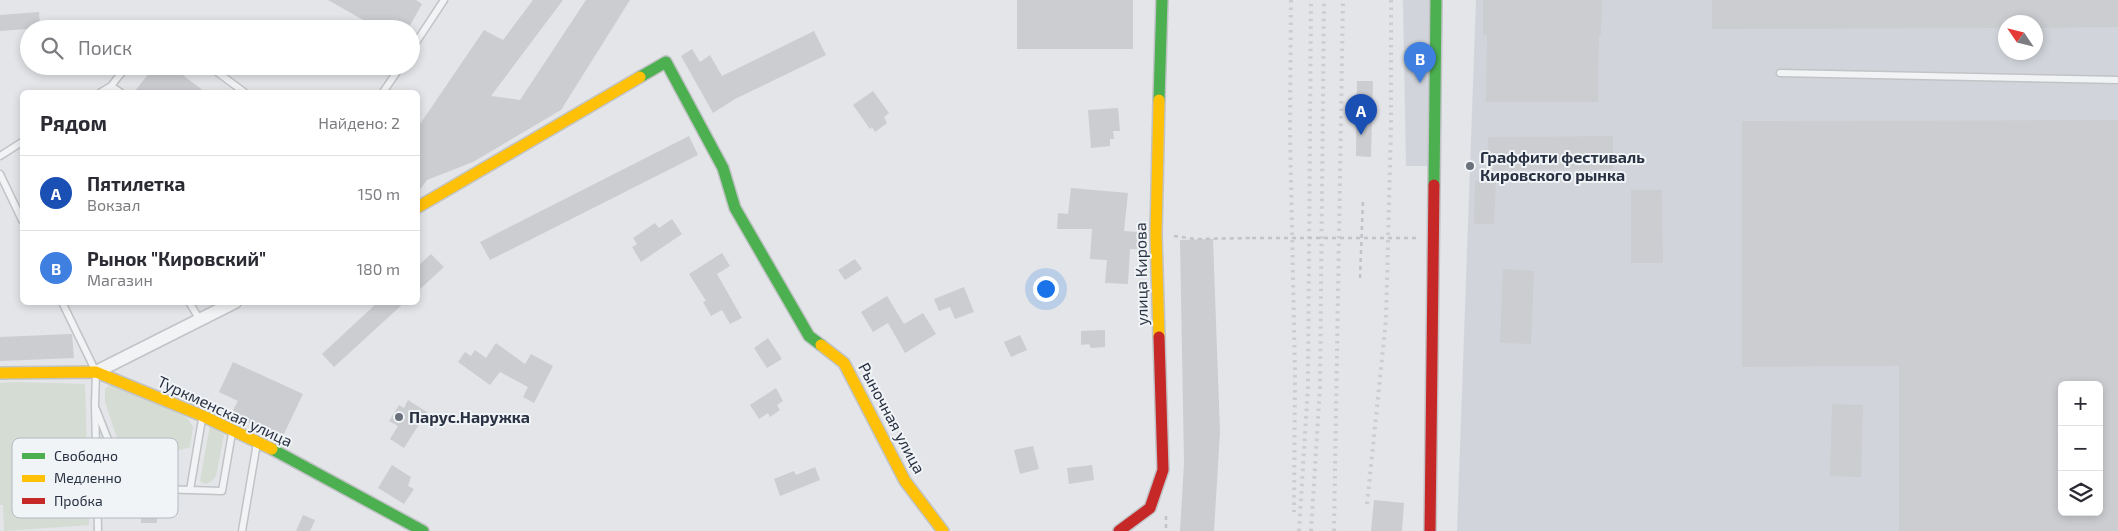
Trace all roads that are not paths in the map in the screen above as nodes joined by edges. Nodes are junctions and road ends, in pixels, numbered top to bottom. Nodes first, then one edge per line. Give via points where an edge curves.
1 (444, 0) edge
2 (1162, 0) edge
3 (1436, 0) edge
4 (420, 36) edge
5 (1780, 73) dead end
6 (120, 75) edge
7 (221, 75) edge
8 (395, 75) edge
9 (2118, 80) edge
10 (111, 86) junction
11 (104, 90) edge
12 (117, 90) edge
13 (241, 90) edge
14 (384, 90) edge
15 (20, 143) edge
16 (0, 156) edge
17 (0, 174) edge
18 (420, 206) edge
19 (20, 216) edge
20 (63, 305) edge
21 (191, 305) edge
22 (229, 305) edge
23 (200, 320) junction
24 (96, 372) junction
25 (0, 373) edge
26 (95, 405) junction
27 (203, 416) junction
28 (233, 430) junction
29 (96, 438) edge
30 (108, 438) edge
31 (257, 442) junction
32 (178, 490) edge
33 (190, 490) junction
34 (98, 518) edge
35 (98, 531) edge
36 (242, 531) edge
37 (423, 531) edge
38 (943, 531) edge
39 (1119, 531) edge
40 (1430, 531) edge

1 - 4 lane
2 - 39 street, улица Кирова via 1156,234 1163,470 1150,508
3 - 40 street
5 - 9 lane
6 - 10 lane
7 - 13 lane
8 - 14 lane
10 - 11 lane
10 - 12 lane
15 - 16 lane
17 - 19 lane
18 - 38 street, Рыночная улица via 666,62 723,168 735,208 809,336 844,363 905,481
20 - 24 lane
21 - 23 lane
22 - 23 street
23 - 24 street
24 - 25 street, Туркменская улица
24 - 26 lane
24 - 27 street, Туркменская улица
26 - 29 lane
26 - 30 lane
27 - 28 street, Туркменская улица
27 - 33 lane
28 - 31 street, Туркменская улица
28 - 33 lane via 222,491
31 - 36 lane
31 - 37 street, Туркменская улица
32 - 33 lane
34 - 35 lane

